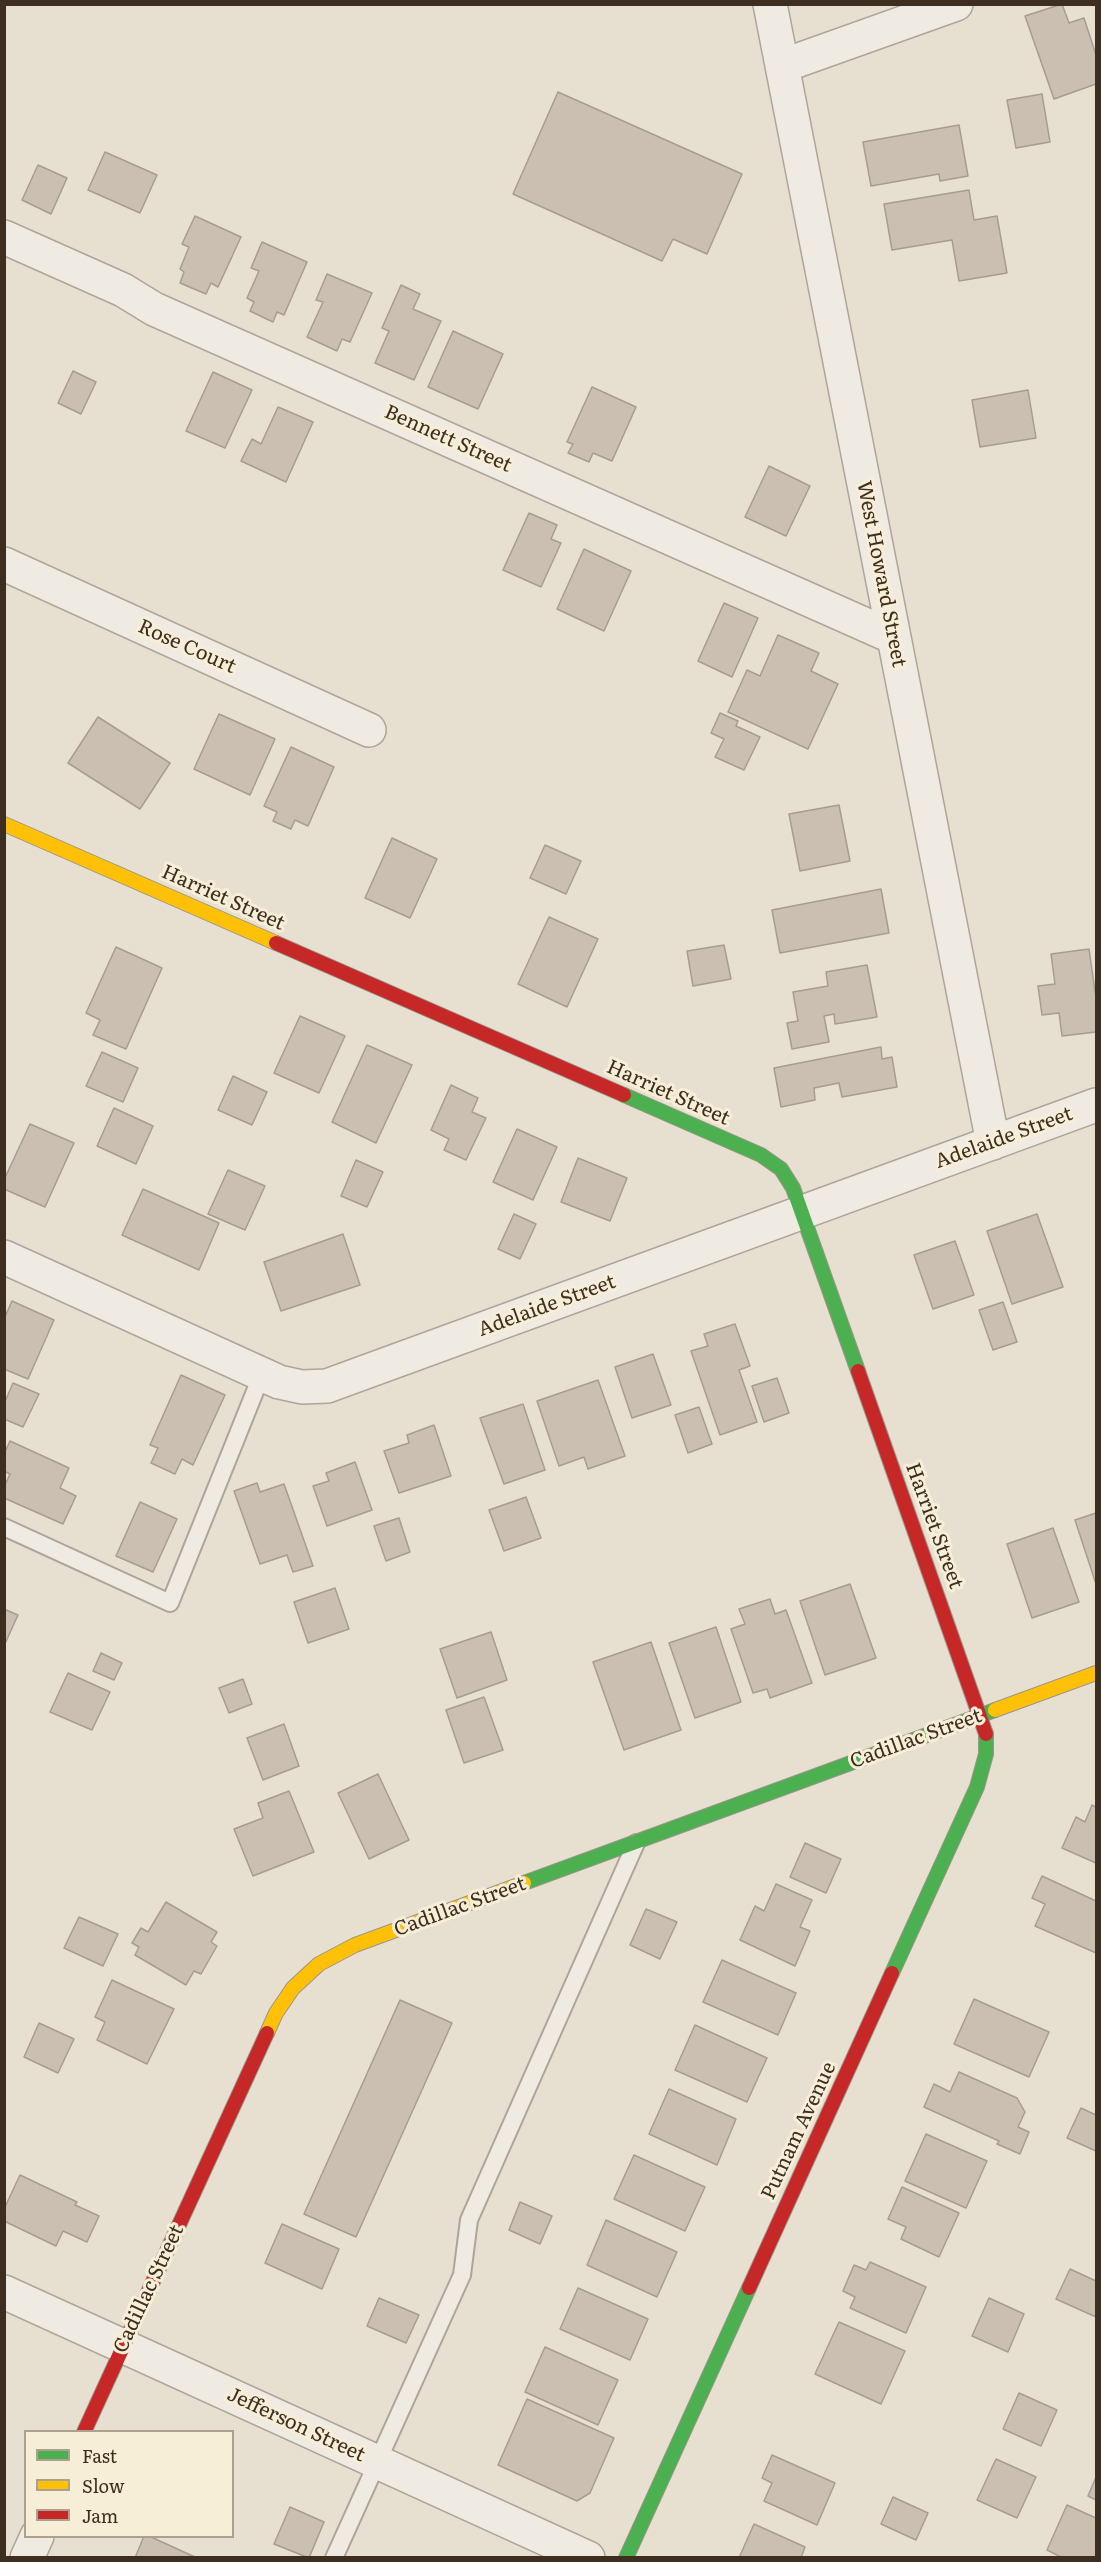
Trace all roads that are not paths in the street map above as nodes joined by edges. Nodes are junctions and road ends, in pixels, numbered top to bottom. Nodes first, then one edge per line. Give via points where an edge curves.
1 (770, 4) edge
2 (956, 4) edge
3 (782, 66) junction
4 (4, 237) edge
5 (4, 564) edge
6 (893, 637) junction
7 (369, 730) dead end
8 (4, 824) edge
9 (1096, 1105) edge
10 (993, 1143) junction
11 (802, 1212) junction
12 (4, 1257) edge
13 (262, 1374) junction
14 (4, 1527) edge
15 (1096, 1673) edge
16 (981, 1715) junction
17 (637, 1842) junction
18 (4, 2292) edge
19 (123, 2346) junction
20 (85, 2430) edge
21 (376, 2461) junction
22 (36, 2538) edge
23 (27, 2558) edge
24 (334, 2558) edge
25 (588, 2558) edge
26 (626, 2558) edge

1 - 3 street, West Howard Street
2 - 3 street
3 - 6 street, West Howard Street
4 - 6 street, Bennett Street via 123,290 154,309
5 - 7 street, Rose Court
6 - 10 street, West Howard Street
8 - 11 street, Harriet Street via 761,1155 787,1177
9 - 10 street, Adelaide Street
10 - 11 street, Adelaide Street
11 - 13 street, Adelaide Street via 334,1385 302,1387
11 - 16 street, Harriet Street
12 - 13 street, Adelaide Street
13 - 14 lane via 170,1603
15 - 16 street, Cadillac Street
16 - 17 street, Cadillac Street
16 - 26 street, Putnam Avenue via 986,1754 977,1787
17 - 19 street, Cadillac Street via 355,1945 326,1960 299,1981 270,2024
17 - 21 lane via 469,2220 462,2275
18 - 19 street, Jefferson Street
19 - 20 street, Cadillac Street
19 - 21 street, Jefferson Street
21 - 24 lane
21 - 25 street, Jefferson Street
22 - 23 street

